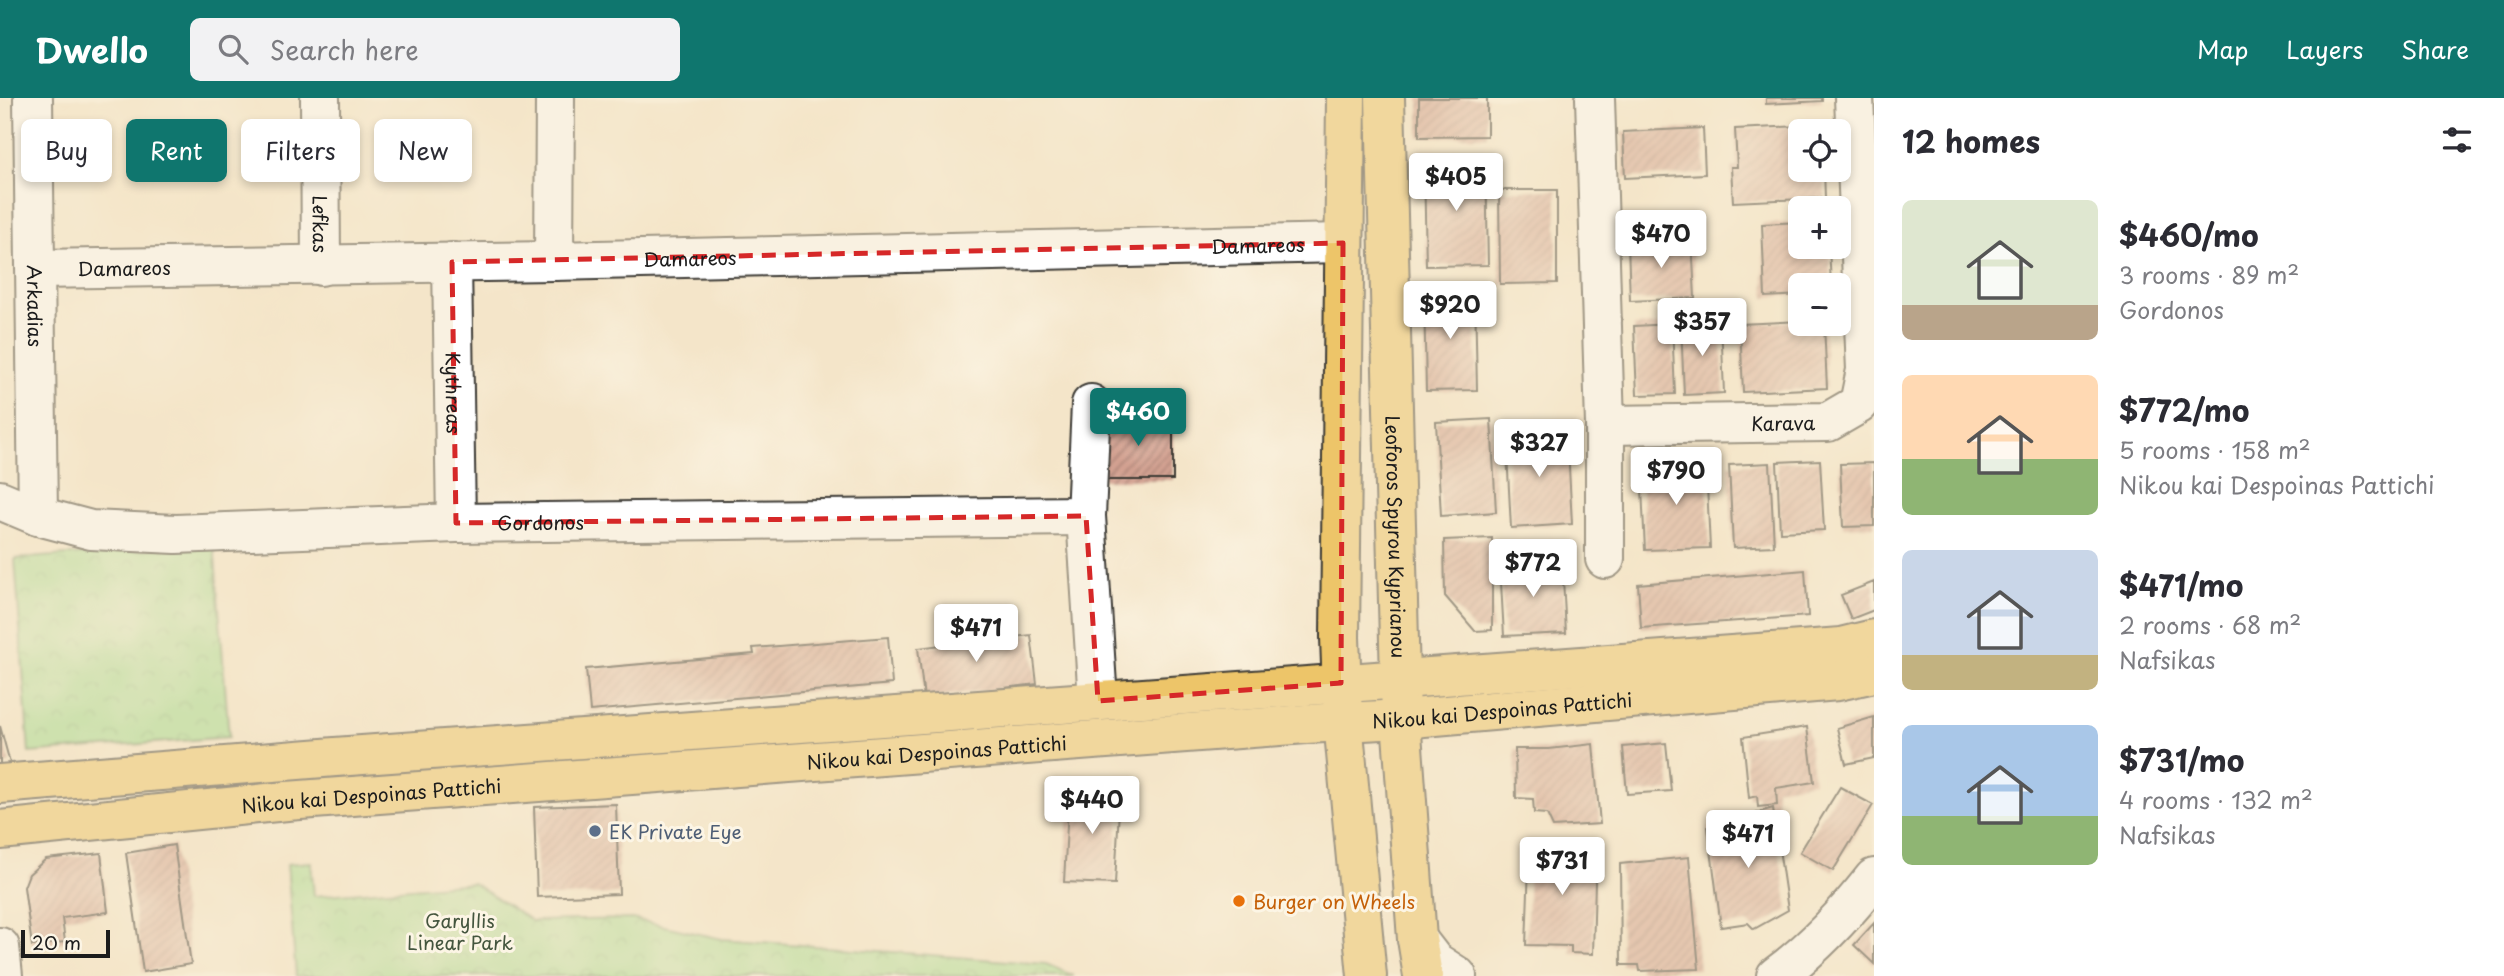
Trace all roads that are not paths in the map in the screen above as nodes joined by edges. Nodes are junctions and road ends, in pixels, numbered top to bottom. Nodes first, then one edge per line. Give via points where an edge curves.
1 (33, 98) edge
2 (320, 98) edge
3 (555, 98) edge
4 (1346, 98) edge
5 (1385, 98) edge
6 (1595, 98) edge
7 (1854, 98) edge
8 (1343, 243) junction
9 (554, 261) junction
10 (452, 262) junction
11 (321, 266) junction
12 (36, 269) junction
13 (1091, 404) dead end
14 (1605, 425) junction
15 (0, 500) edge
16 (38, 516) junction
17 (1086, 516) junction
18 (456, 523) junction
19 (1605, 559) dead end
20 (1874, 639) edge
21 (1874, 673) edge
22 (1400, 680) junction
23 (1341, 683) junction
24 (1098, 701) junction
25 (1401, 719) junction
26 (1343, 721) junction
27 (0, 784) edge
28 (0, 830) edge
29 (1874, 878) edge
30 (1417, 939) junction
31 (0, 947) edge
32 (3, 976) edge
33 (1367, 976) edge
34 (1423, 976) edge
35 (1457, 976) edge
36 (1776, 976) edge

1 - 12 street, Arkadias
2 - 11 street, Lefkas
3 - 9 street
4 - 8 main road
5 - 22 main road, Leoforos Spyrou Kyprianou
6 - 14 street
7 - 14 street, Karava via 1866,370 1860,404 1828,422
8 - 9 street, Damareos
8 - 23 main road
9 - 10 street, Damareos
10 - 11 street, Damareos
10 - 18 street, Kythreas
11 - 12 street, Damareos
12 - 16 street, Arkadias
13 - 17 street
14 - 19 street
15 - 16 street, Gordonos
16 - 18 street, Gordonos via 91,530 176,534
17 - 18 street, Gordonos
17 - 24 street
20 - 22 main road, Nikou kai Despoinas Pattichi via 1841,647
21 - 25 main road, Nikou kai Despoinas Pattichi via 1838,681
22 - 23 main road, Nikou kai Despoinas Pattichi
22 - 25 main road, Leoforos Spyrou Kyprianou
23 - 24 main road, Nikou kai Despoinas Pattichi
23 - 26 main road
24 - 27 main road, Nikou kai Despoinas Pattichi
25 - 26 main road, Nikou kai Despoinas Pattichi
25 - 30 main road, Leoforos Spyrou Kyprianou
26 - 28 main road, Nikou kai Despoinas Pattichi via 288,801
26 - 33 main road
29 - 36 street via 1834,926
30 - 34 main road, Leoforos Spyrou Kyprianou
30 - 35 street via 1434,961
31 - 32 street

